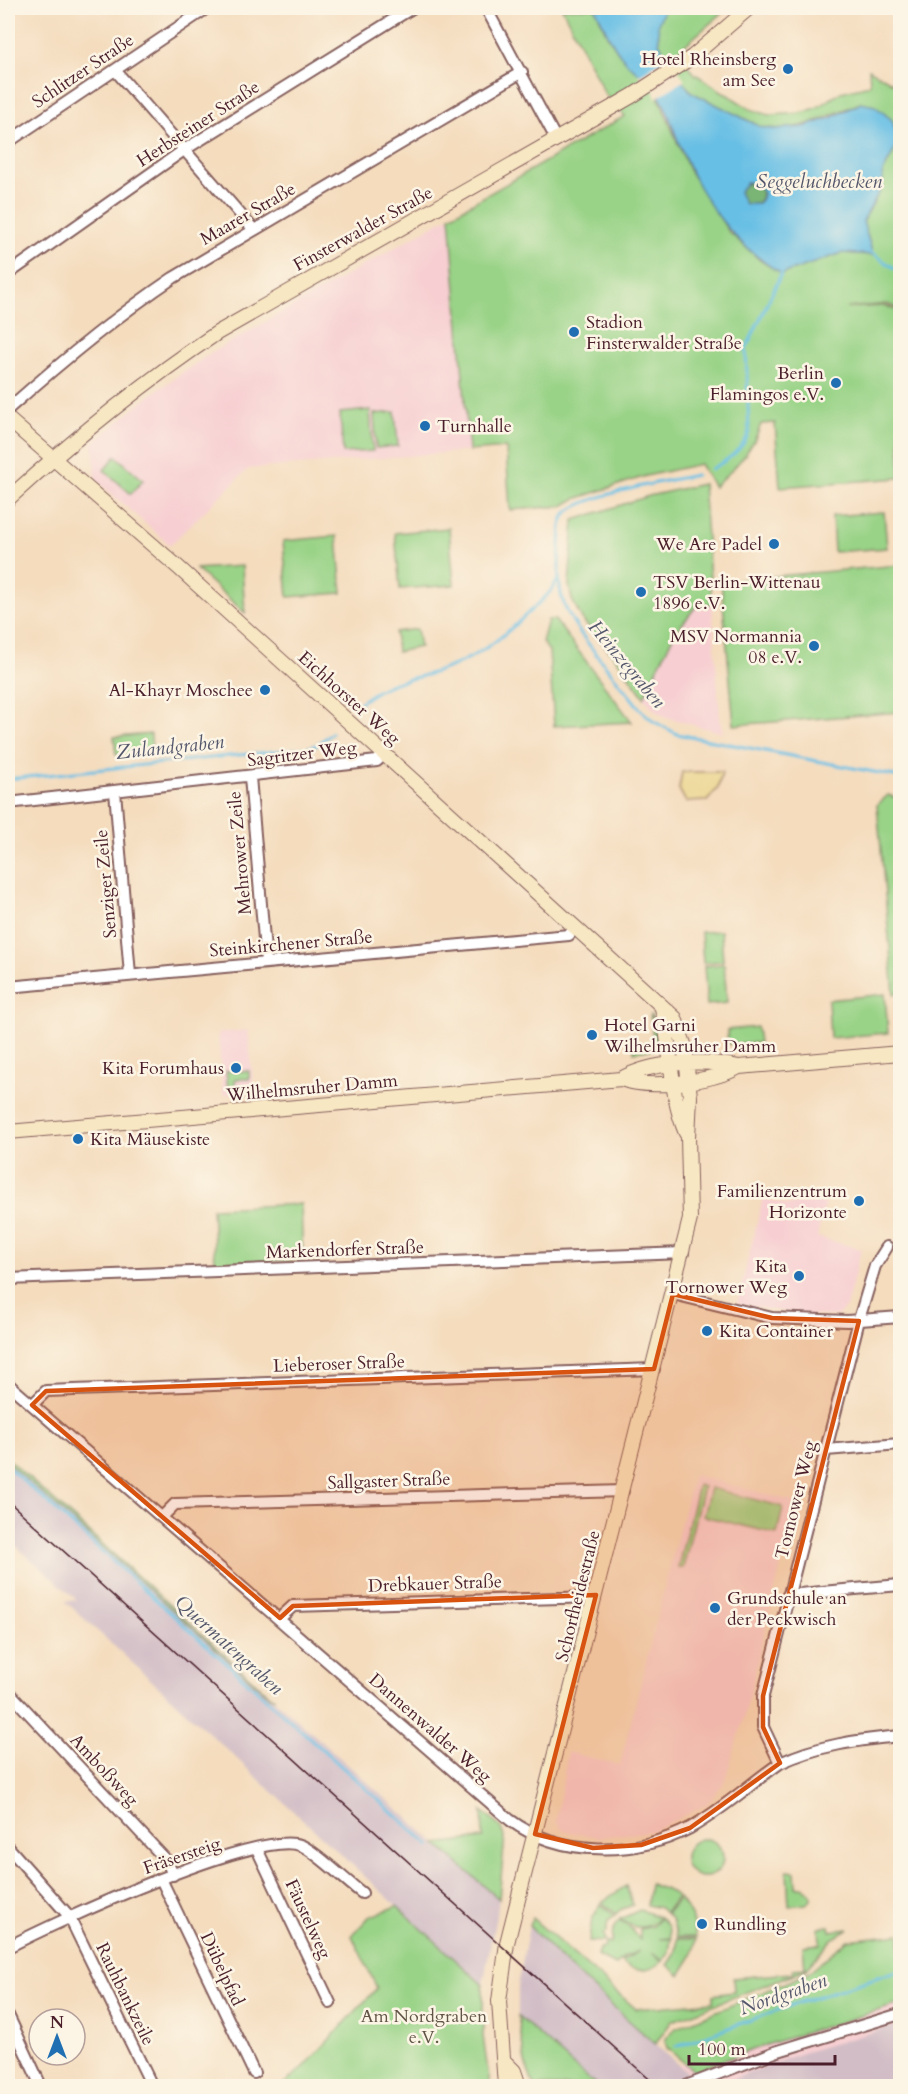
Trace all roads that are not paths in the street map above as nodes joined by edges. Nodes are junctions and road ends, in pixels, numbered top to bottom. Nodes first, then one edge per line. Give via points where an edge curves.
1 (207, 8) edge
2 (412, 8) edge
3 (486, 8) edge
4 (749, 8) edge
5 (115, 70) junction
6 (522, 72) junction
7 (556, 140) junction
8 (8, 142) edge
9 (184, 150) junction
10 (254, 230) junction
11 (8, 274) edge
12 (8, 408) edge
13 (8, 419) edge
14 (54, 460) junction
15 (8, 499) edge
16 (384, 754) junction
17 (250, 777) junction
18 (115, 791) junction
19 (8, 803) edge
20 (575, 928) junction
21 (266, 962) junction
22 (130, 975) junction
23 (8, 987) edge
24 (900, 1053) edge
25 (680, 1065) junction
26 (739, 1067) junction
27 (621, 1079) junction
28 (681, 1081) junction
29 (8, 1132) edge
30 (887, 1247) dead end
31 (683, 1253) junction
32 (8, 1279) edge
33 (673, 1294) junction
34 (900, 1317) edge
35 (859, 1321) junction
36 (654, 1369) junction
37 (8, 1384) edge
38 (32, 1405) junction
39 (900, 1444) edge
40 (826, 1450) junction
41 (623, 1491) junction
42 (162, 1517) junction
43 (900, 1585) edge
44 (788, 1595) junction
45 (595, 1597) junction
46 (280, 1618) junction
47 (8, 1691) edge
48 (900, 1736) edge
49 (780, 1763) junction
50 (535, 1834) junction
51 (8, 1847) edge
52 (257, 1849) junction
53 (172, 1875) junction
54 (161, 1879) junction
55 (362, 1893) dead end
56 (69, 1916) junction
57 (8, 1947) edge
58 (330, 2003) dead end
59 (900, 2014) edge
60 (8, 2015) edge
61 (505, 2062) junction
62 (254, 2073) dead end
63 (691, 2084) edge
64 (41, 2086) edge
65 (152, 2086) edge
66 (505, 2086) edge
67 (519, 2086) edge

1 - 5 street, Schlitzer Straße
2 - 9 street, Herbsteiner Straße
3 - 6 street
4 - 7 main road, Finsterwalder Straße via 689,60
5 - 8 street, Schlitzer Straße
5 - 9 street
6 - 7 street
6 - 10 street, Maarer Straße
7 - 14 main road, Finsterwalder Straße via 217,333 138,388
9 - 10 street
9 - 11 street, Herbsteiner Straße
10 - 12 street, Maarer Straße via 134,305
13 - 14 main road, Eichhorster Weg
14 - 15 main road, Finsterwalder Straße
14 - 16 main road, Eichhorster Weg
16 - 17 street, Sagritzer Weg via 377,761
16 - 20 main road, Eichhorster Weg
17 - 18 street, Sagritzer Weg
17 - 21 street, Mehrower Zeile
18 - 19 street, Sagritzer Weg
18 - 22 street, Senziger Zeile
20 - 21 street, Steinkirchener Straße via 569,935
20 - 25 main road, Eichhorster Weg via 675,1018 681,1030
21 - 22 street, Steinkirchener Straße
22 - 23 street, Steinkirchener Straße
24 - 26 main road, Wilhelmsruher Damm
25 - 26 main road, Wilhelmsruher Damm via 721,1063
25 - 27 main road, Wilhelmsruher Damm via 631,1073
25 - 28 main road, Eichhorster Weg
26 - 28 main road, Wilhelmsruher Damm via 722,1076
27 - 28 main road, Wilhelmsruher Damm via 635,1084
27 - 29 main road, Wilhelmsruher Damm
28 - 31 main road, Schorfheidestraße via 679,1113 688,1137 690,1219
30 - 35 street, Tornower Weg via 875,1266
31 - 32 street, Markendorfer Straße
31 - 33 main road, Schorfheidestraße
33 - 35 street via 771,1318
33 - 36 main road, Schorfheidestraße
34 - 35 street
35 - 40 street, Tornower Weg
36 - 38 street, Lieberoser Straße via 46,1391
36 - 41 main road, Schorfheidestraße
37 - 38 street, Dannenwalder Weg
38 - 42 street, Dannenwalder Weg
39 - 40 street
40 - 44 street, Tornower Weg
41 - 42 street, Sallgaster Straße via 175,1504
41 - 45 main road, Schorfheidestraße
42 - 46 street, Dannenwalder Weg
43 - 44 street
44 - 49 street, Tornower Weg via 761,1712 767,1739
45 - 46 street, Drebkauer Straße via 293,1606
45 - 50 main road, Schorfheidestraße
46 - 50 street, Dannenwalder Weg via 510,1820
47 - 53 street, Amboßweg via 167,1861
48 - 49 street, Dannenwalder Weg via 817,1748
49 - 50 street, Dannenwalder Weg via 690,1828 652,1842 593,1848 559,1843
50 - 61 main road, Schorfheidestraße via 507,1943 500,1995
51 - 56 street, Rauhbankzeile
52 - 53 street, Fräsersteig
52 - 55 street, Fräsersteig via 300,1845
52 - 58 street, Fäustelweg
53 - 54 street, Fräsersteig
54 - 56 street, Fräsersteig
54 - 62 street, Dübelpfad
56 - 57 street, Fräsersteig
56 - 65 street, Rauhbankzeile
59 - 63 street via 775,2052
60 - 64 street
61 - 66 main road, Schorfheidestraße
61 - 67 main road, Schorfheidestraße via 514,2071

